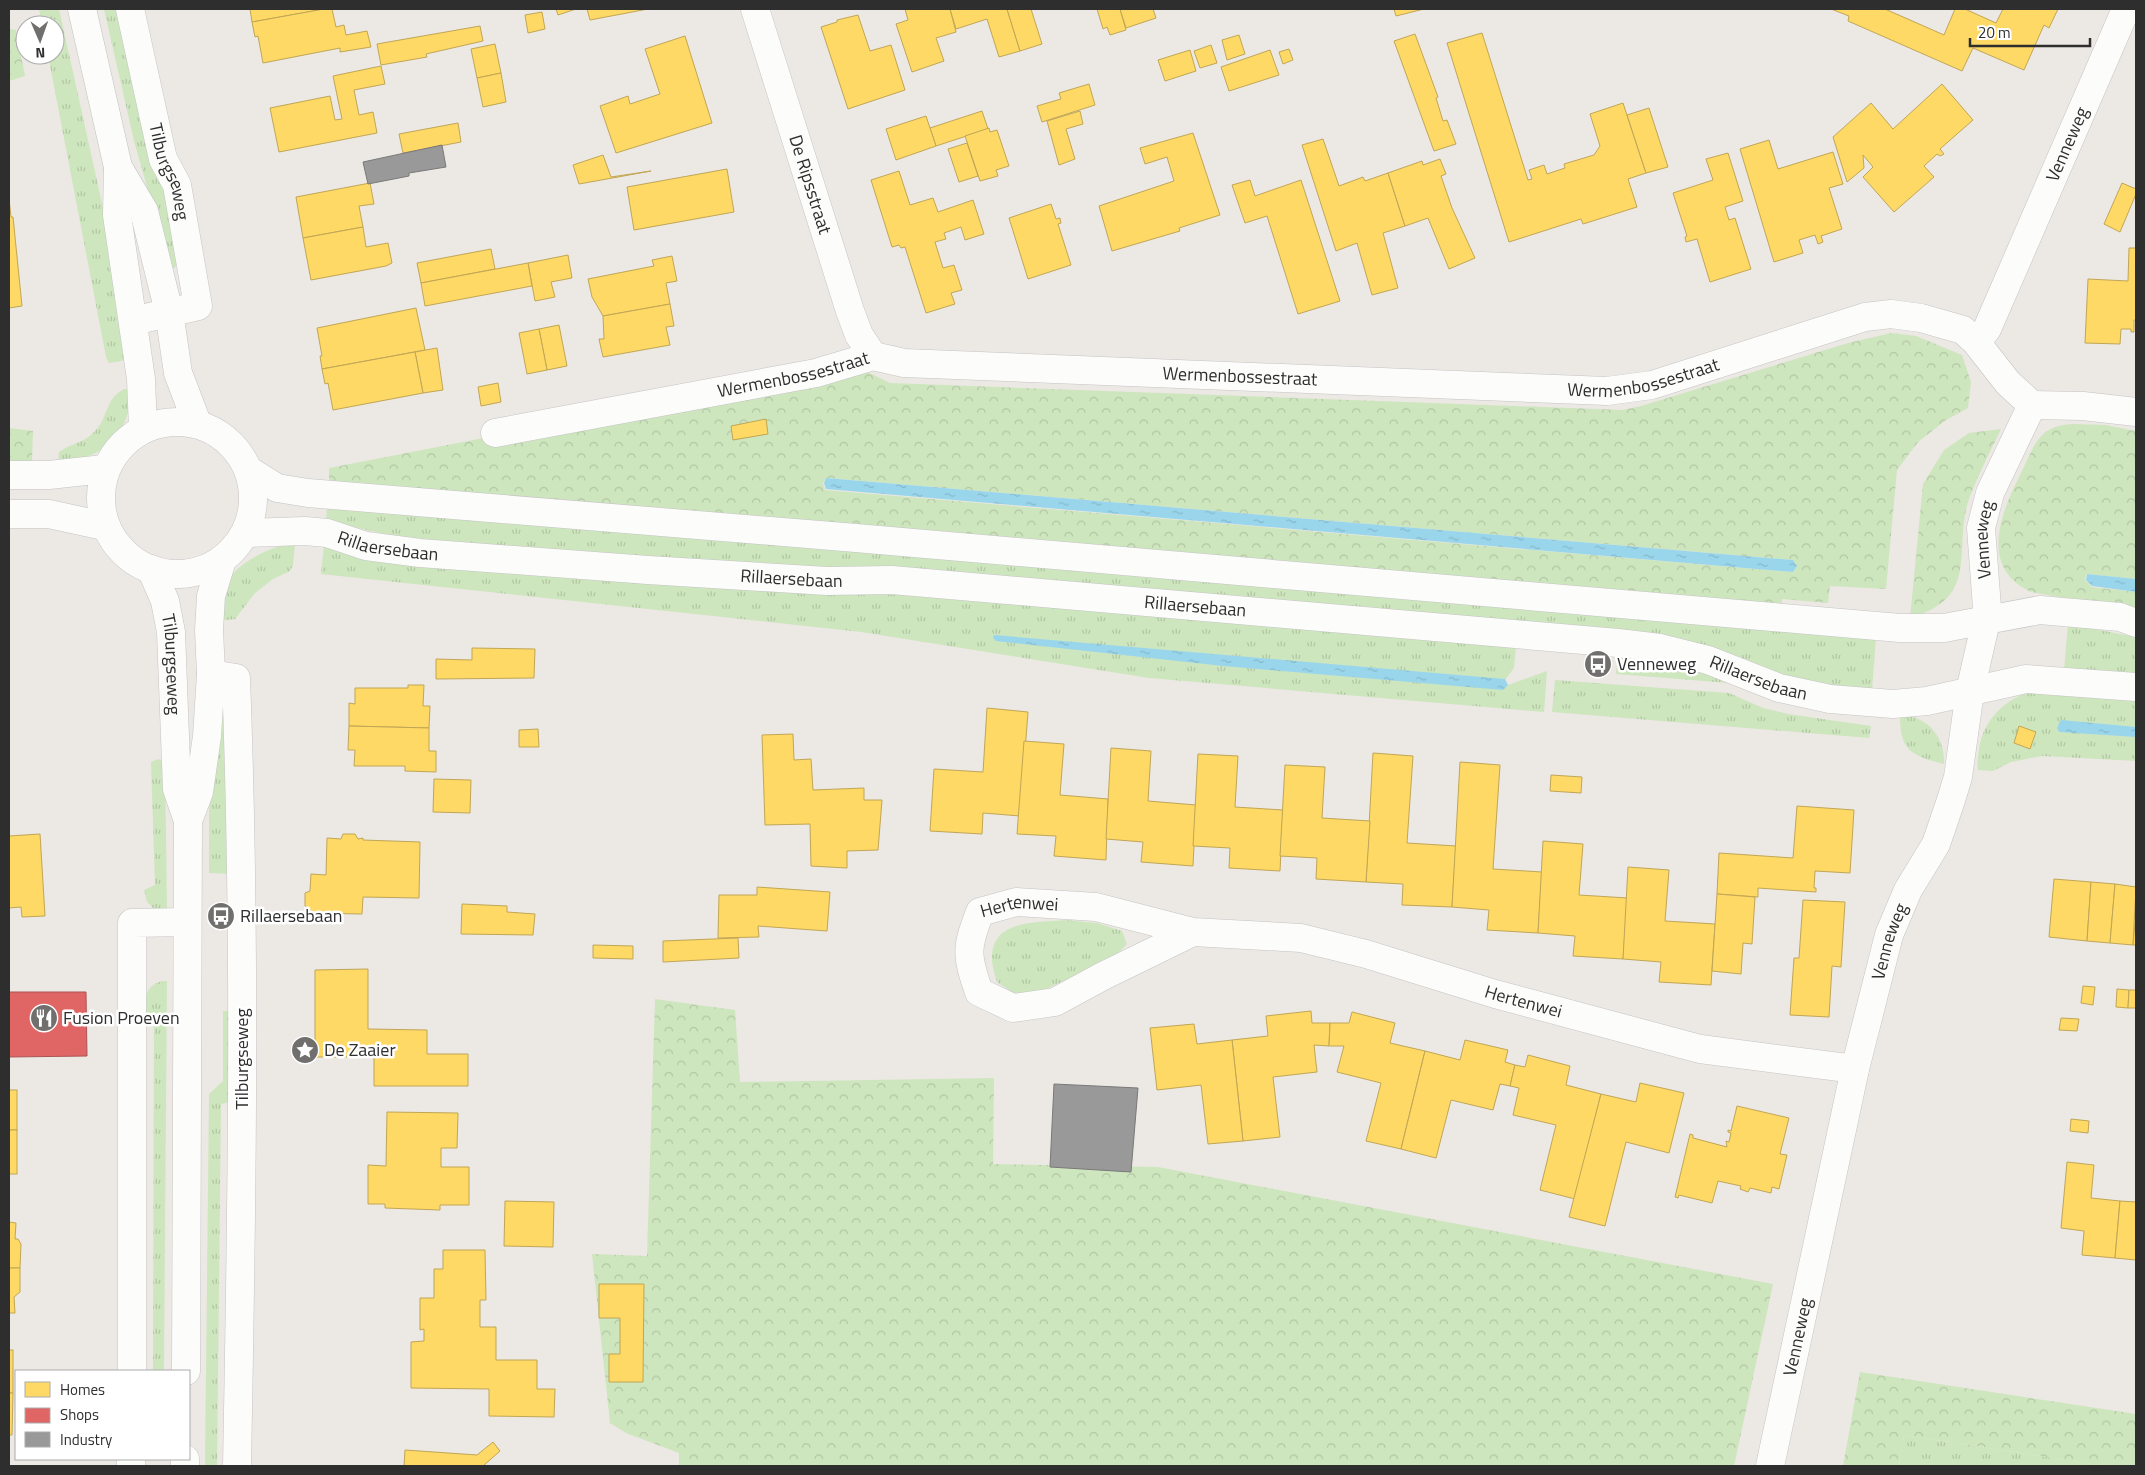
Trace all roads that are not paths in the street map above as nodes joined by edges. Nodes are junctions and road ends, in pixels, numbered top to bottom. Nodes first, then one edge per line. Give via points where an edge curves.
1 (82, 9) edge
2 (130, 9) edge
3 (755, 9) edge
4 (2126, 9) edge
5 (118, 167) junction
6 (169, 312) junction
7 (133, 321) junction
8 (1976, 342) junction
9 (873, 356) junction
10 (2032, 405) junction
11 (2136, 412) edge
12 (197, 423) junction
13 (144, 428) junction
14 (495, 433) dead end
15 (104, 470) junction
16 (250, 471) junction
17 (9, 475) edge
18 (9, 514) edge
19 (104, 526) junction
20 (246, 533) junction
21 (222, 560) junction
22 (151, 569) junction
23 (1986, 620) junction
24 (2136, 622) edge
25 (224, 676) junction
26 (2136, 686) edge
27 (1970, 691) junction
28 (188, 821) junction
29 (187, 922) junction
30 (1193, 932) junction
31 (1855, 1069) junction
32 (132, 1370) edge
33 (186, 1370) edge
34 (237, 1466) edge
35 (1770, 1466) edge

1 - 5 street, Tilburgseweg
2 - 6 street, Tilburgseweg via 163,159 177,185 198,306
3 - 9 street, De Ripsstraat via 850,311 859,335
4 - 8 street, Venneweg via 1987,329
5 - 6 street, Tilburgseweg via 144,211
5 - 7 street, Tilburgseweg via 117,216
6 - 7 street, Tilburgseweg
6 - 12 street, Tilburgseweg via 178,373
7 - 13 street, Tilburgseweg
8 - 9 street, Wermenbossestraat via 1963,330 1921,318 1891,314 1865,317 1652,385 1607,391 904,363
8 - 10 street via 2008,383
9 - 14 street, Wermenbossestraat via 816,373
10 - 11 street
10 - 23 street, Venneweg via 1990,493 1981,528
12 - 13 street
12 - 16 street via 220,433 238,449
13 - 15 street via 120,445
15 - 17 street
15 - 19 street via 99,498
16 - 20 street via 255,503
16 - 23 street via 277,488 308,493 1900,628 1944,628
18 - 19 street via 49,514
19 - 22 street via 118,549 136,563
20 - 21 street
20 - 27 street, Rillaersebaan via 327,533 366,546 420,554 807,580 892,580 1618,643 1660,648 1708,660 1779,688 1830,699 1893,704 1927,701
21 - 22 street via 206,569 186,573
21 - 25 street, Tilburgseweg via 211,596 208,630
22 - 28 street, Tilburgseweg via 165,601 171,632 177,789
23 - 24 street via 2040,610 2120,616
23 - 27 street, Venneweg
25 - 28 street, Tilburgseweg via 207,736 199,792
25 - 34 street, Tilburgseweg via 242,831
26 - 27 street, Rillaersebaan via 2026,679
27 - 31 street, Venneweg via 1958,777 1936,844 1908,890 1889,935
28 - 29 street, Tilburgseweg
29 - 32 street via 132,923
29 - 33 street, Tilburgseweg
30 - 30 street, Hertenwei via 1055,1002 1013,1008 979,992 970,966 969,940 980,912 1016,902 1096,907
30 - 31 street, Hertenwei via 1300,938 1700,1049
31 - 35 street, Venneweg

